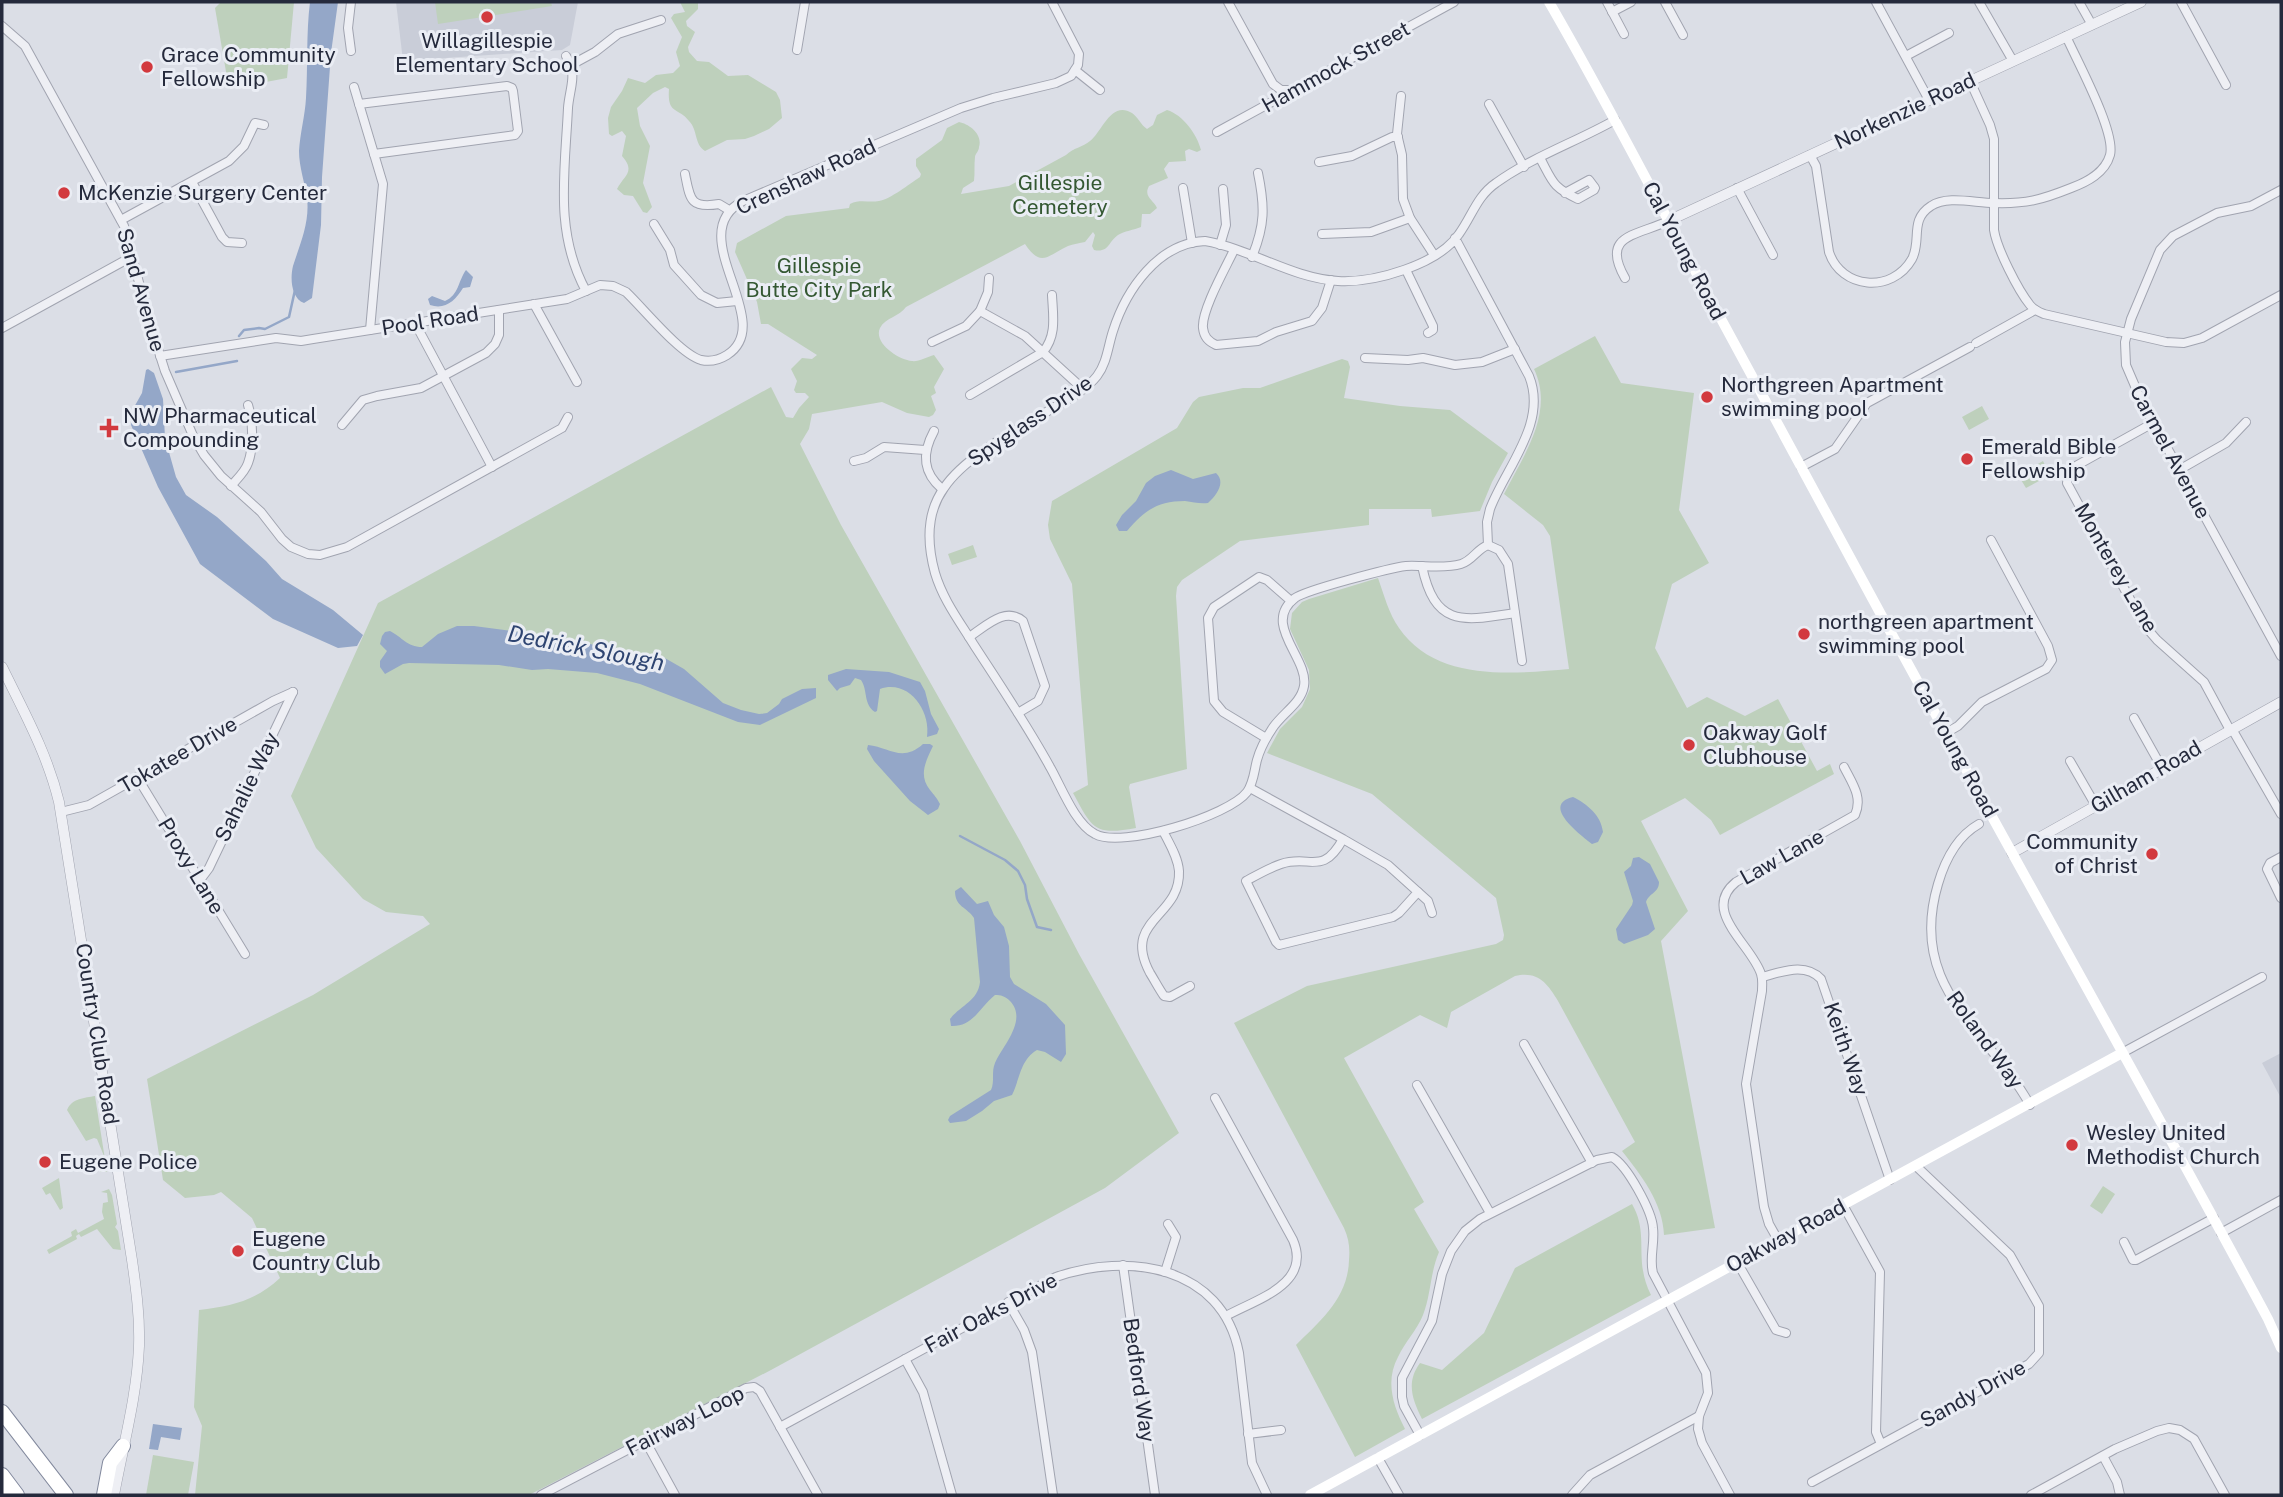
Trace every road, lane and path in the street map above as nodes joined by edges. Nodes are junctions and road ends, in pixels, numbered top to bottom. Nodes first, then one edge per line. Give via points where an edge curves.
1 (351, 2) edge
2 (805, 2) edge
3 (1052, 2) edge
4 (1228, 2) edge
5 (1454, 2) edge
6 (1549, 2) edge
7 (1607, 2) edge
8 (1631, 2) edge
9 (1665, 2) edge
10 (1876, 2) edge
11 (1979, 2) edge
12 (2080, 2) edge
13 (2141, 2) edge
14 (2181, 2) edge
15 (1612, 12) junction
16 (662, 20) dead end
17 (2092, 25) junction
18 (2, 26) edge
19 (1949, 33) dead end
20 (1624, 34) dead end
21 (1683, 35) dead end
22 (2066, 36) junction
23 (797, 50) dead end
24 (351, 51) dead end
25 (566, 56) dead end
26 (1906, 56) junction
27 (2012, 61) junction
28 (571, 65) junction
29 (1075, 71) junction
30 (1970, 81) junction
31 (2226, 85) dead end
32 (354, 87) dead end
33 (1296, 89) junction
34 (1100, 90) dead end
35 (1401, 96) dead end
36 (1929, 100) junction
37 (359, 104) junction
38 (1489, 104) dead end
39 (1615, 120) junction
40 (264, 125) dead end
41 (1217, 132) dead end
42 (1398, 137) junction
43 (374, 154) junction
44 (1810, 155) junction
45 (1540, 158) junction
46 (1319, 162) dead end
47 (1524, 167) junction
48 (1258, 173) dead end
49 (685, 174) dead end
50 (192, 182) junction
51 (1183, 188) dead end
52 (1737, 188) junction
53 (1223, 189) dead end
54 (2281, 190) edge
55 (1565, 193) dead end
56 (1994, 203) junction
57 (729, 211) junction
58 (1410, 218) junction
59 (121, 220) junction
60 (1668, 221) junction
61 (654, 224) dead end
62 (1322, 234) dead end
63 (1455, 239) junction
64 (242, 243) dead end
65 (1192, 243) junction
66 (1220, 245) junction
67 (1234, 250) junction
68 (1434, 255) junction
69 (1773, 255) dead end
70 (133, 256) junction
71 (1252, 257) junction
72 (1406, 270) junction
73 (989, 278) dead end
74 (1625, 278) dead end
75 (1331, 280) junction
76 (586, 291) junction
77 (1052, 295) dead end
78 (2281, 295) edge
79 (546, 302) joint
80 (737, 302) junction
81 (534, 304) junction
82 (499, 310) junction
83 (2035, 310) junction
84 (979, 311) junction
85 (415, 323) junction
86 (2, 328) edge
87 (370, 330) junction
88 (2127, 332) junction
89 (1428, 333) dead end
90 (932, 342) dead end
91 (1515, 349) junction
92 (1043, 352) junction
93 (160, 356) junction
94 (1365, 358) dead end
95 (443, 377) junction
96 (577, 382) dead end
97 (1083, 389) junction
98 (970, 395) dead end
99 (248, 405) dead end
100 (568, 417) dead end
101 (2246, 422) dead end
102 (2153, 424) junction
103 (342, 425) dead end
104 (934, 431) dead end
105 (925, 450) junction
106 (854, 461) dead end
107 (492, 467) junction
108 (1801, 467) junction
109 (2179, 470) junction
110 (231, 486) junction
111 (942, 489) junction
112 (1991, 540) dead end
113 (1488, 545) junction
114 (1422, 566) junction
115 (1291, 601) junction
116 (1515, 613) junction
117 (970, 637) junction
118 (2281, 656) edge
119 (1522, 661) dead end
120 (2, 667) edge
121 (293, 692) joint
122 (2281, 702) edge
123 (1018, 713) junction
124 (2134, 718) dead end
125 (2231, 729) junction
126 (1946, 733) junction
127 (1266, 738) junction
128 (2070, 761) dead end
129 (1844, 767) dead end
130 (2162, 768) junction
131 (137, 778) junction
132 (1250, 788) junction
133 (2096, 806) junction
134 (61, 812) junction
135 (2281, 814) edge
136 (1979, 824) dead end
137 (1163, 831) junction
138 (1343, 839) junction
139 (2012, 853) junction
140 (2277, 859) edge
141 (200, 880) junction
142 (1418, 892) junction
143 (2281, 898) edge
144 (1432, 913) dead end
145 (245, 954) dead end
146 (1762, 977) junction
147 (2262, 977) dead end
148 (1190, 986) dead end
149 (1524, 1044) dead end
150 (2122, 1053) junction
151 (1417, 1085) dead end
152 (1215, 1098) dead end
153 (2030, 1105) junction
154 (1592, 1163) junction
155 (1916, 1166) junction
156 (1891, 1180) junction
157 (2281, 1200) edge
158 (1843, 1205) junction
159 (1490, 1213) junction
160 (2214, 1219) junction
161 (1168, 1224) dead end
162 (2221, 1233) junction
163 (1778, 1240) junction
164 (2124, 1242) dead end
165 (1737, 1262) junction
166 (1123, 1265) junction
167 (1165, 1272) junction
168 (1666, 1300) junction
169 (1008, 1302) junction
170 (1226, 1316) junction
171 (2277, 1332) edge
172 (1786, 1333) dead end
173 (2281, 1348) edge
174 (905, 1359) junction
175 (2, 1412) edge
176 (1699, 1416) junction
177 (1681, 1426) junction
178 (780, 1427) junction
179 (1281, 1430) dead end
180 (1248, 1434) junction
181 (1420, 1435) junction
182 (646, 1442) junction
183 (1702, 1443) junction
184 (1881, 1444) junction
185 (123, 1446) junction
186 (2103, 1456) junction
187 (1378, 1458) junction
188 (2, 1475) edge
189 (1812, 1482) dead end
190 (17, 1495) edge
191 (66, 1495) edge
192 (104, 1495) edge
193 (114, 1495) edge
194 (541, 1495) edge
195 (675, 1495) edge
196 (818, 1495) edge
197 (952, 1495) edge
198 (1053, 1495) edge
199 (1155, 1495) edge
200 (1268, 1495) edge
201 (1310, 1495) edge
202 (1399, 1495) edge
203 (1572, 1495) edge
204 (1730, 1495) edge
205 (2031, 1495) edge
206 (2120, 1495) edge
207 (2225, 1495) edge

1 - 24 street
2 - 23 street
3 - 29 street via 1078,50
4 - 33 street via 1275,86 1283,91
5 - 33 street, Hammock Street
6 - 39 main road, Cal Young Road
7 - 15 street
8 - 15 street
9 - 21 street
10 - 26 street
11 - 27 street
12 - 17 street
13 - 17 street, Norkenzie Road
14 - 31 street
15 - 20 street
16 - 28 street via 618,34
17 - 22 street, Norkenzie Road
18 - 59 street, Sand Avenue via 25,46
19 - 26 street
22 - 27 street, Norkenzie Road
22 - 56 street via 2107,128 2110,155 2095,176 2079,185 2035,202
25 - 28 street
26 - 36 street
27 - 30 street, Norkenzie Road
28 - 76 street via 564,225 572,261
29 - 34 street
29 - 57 street, Crenshaw Road via 1056,83 961,108
30 - 36 street, Norkenzie Road
30 - 56 street via 1994,139
32 - 37 street
33 - 41 street, Hammock Street
35 - 42 street
36 - 44 street, Norkenzie Road
37 - 43 street
37 - 43 street via 507,86 513,91 518,131 514,135
38 - 47 street
39 - 45 street
39 - 60 main road, Cal Young Road
40 - 50 street via 255,123 238,153
42 - 46 street via 1352,156
42 - 58 street via 1403,199
43 - 87 street via 383,184
44 - 52 street, Norkenzie Road
44 - 56 street via 1830,257 1838,270 1856,282 1881,282 1905,267 1914,251 1918,220 1931,205
45 - 47 street
45 - 55 street via 1557,189
47 - 63 street via 1482,195
48 - 71 street via 1264,220
49 - 57 street via 696,203 719,204
50 - 59 street
50 - 64 street via 222,237
51 - 65 street
52 - 60 street, Norkenzie Road
52 - 69 street
53 - 66 street via 1226,225
54 - 88 street, Carmel Avenue via 2246,208 2217,213 2170,239 2157,254
56 - 83 street via 1998,246
57 - 80 street, Crenshaw Road via 720,236
58 - 62 street via 1371,232
58 - 68 street
59 - 70 street, Sand Avenue
60 - 74 street via 1619,244 1616,260
60 - 108 main road, Cal Young Road
61 - 80 street via 674,265 701,295 717,303
63 - 68 street
63 - 91 street
65 - 66 street
65 - 97 street, Spyglass Drive via 1166,254 1144,275 1120,313 1101,369
66 - 67 street
67 - 71 street
67 - 75 street via 1203,318 1204,335 1216,345 1258,341 1312,321 1322,308
68 - 72 street
70 - 86 street
70 - 93 street, Sand Avenue
71 - 75 street
72 - 75 street via 1368,280
72 - 89 street via 1433,326
73 - 84 street via 986,300
76 - 79 street, Crenshaw Road
76 - 80 street, Crenshaw Road via 605,284 621,288 686,352 707,361 725,356 739,341 743,324
77 - 92 street via 1054,330
78 - 88 street via 2190,342
79 - 81 street, Pool Road
81 - 82 street, Pool Road
81 - 96 street
82 - 85 street, Pool Road
82 - 95 street via 500,330 493,348
83 - 88 street
83 - 108 street via 1867,403 1832,451
84 - 90 street via 966,326
84 - 92 street via 1016,330
85 - 87 street, Pool Road
85 - 95 street
87 - 93 street, Pool Road
88 - 102 street, Carmel Avenue via 2129,373
91 - 94 street via 1488,361 1461,365 1423,358
91 - 113 street via 1532,382 1534,411 1490,509
92 - 97 street
92 - 98 street
93 - 110 street, Sand Avenue via 199,447
95 - 103 street via 418,390 363,400
95 - 107 street
97 - 111 street, Spyglass Drive via 988,448
99 - 110 street via 252,419 249,461
100 - 107 street, Sand Avenue via 562,428
101 - 109 street via 2226,443
102 - 109 street, Carmel Avenue
102 - 125 street, Monterey Lane via 2074,467 2067,476 2068,486 2144,625 2203,682
104 - 105 street
105 - 106 street via 884,447
105 - 111 street via 931,476
107 - 110 street, Sand Avenue via 347,547 320,555 286,544 261,512
108 - 126 main road, Cal Young Road
109 - 118 street, Carmel Avenue
111 - 117 street, Spyglass Drive via 930,524 932,557 942,591
112 - 126 street via 2052,660 2046,669 1982,702
113 - 114 street via 1462,564
113 - 116 street via 1506,559
114 - 115 street via 1390,569 1304,593
114 - 116 street via 1431,594 1453,616 1472,620
115 - 127 street via 1283,626 1304,684 1298,700
115 - 127 street via 1259,577 1214,607 1208,618 1214,701 1223,712
116 - 119 street
117 - 123 street, Spyglass Drive
117 - 123 street via 1006,615 1023,621 1045,686 1038,701
120 - 134 street, Country Club Road via 42,746
121 - 131 street, Tokatee Drive
121 - 141 street, Sahalie Way
122 - 125 street, Gilham Road
123 - 137 street, Spyglass Drive via 1077,817 1090,831 1115,839
124 - 130 street
125 - 130 street, Gilham Road
125 - 135 street, Monterey Lane
126 - 139 main road, Cal Young Road
127 - 132 street
128 - 133 street
129 - 146 street, Law Lane via 1859,799 1855,815 1736,882 1726,894 1724,913
130 - 133 street, Gilham Road
131 - 134 street, Tokatee Drive via 89,806
131 - 141 street, Proxy Lane
132 - 137 street, Spyglass Drive via 1227,807
132 - 138 street
133 - 139 street, Gilham Road
134 - 185 street, Country Club Road via 138,1303 137,1370
136 - 153 street, Roland Way via 1958,842 1939,878 1931,919 1934,951 1955,1006 2010,1072
137 - 148 street via 1176,858 1178,880 1173,898 1144,933 1143,956 1164,996
138 - 142 street via 1388,866
138 - 142 street via 1323,861 1282,864 1246,881 1275,945 1392,917
139 - 150 main road, Cal Young Road
140 - 143 street via 2267,871
141 - 145 street, Proxy Lane
142 - 144 street
146 - 156 street, Keith Way via 1802,968 1821,979
146 - 163 street via 1746,1084 1765,1208
147 - 150 street, Oakway Road
149 - 154 street
150 - 153 main road, Oakway Road
150 - 160 main road, Cal Young Road
151 - 159 street
152 - 170 street via 1293,1240 1298,1259 1284,1284
153 - 155 main road, Oakway Road
154 - 159 street
154 - 168 street via 1606,1157 1621,1163 1649,1212 1651,1268
155 - 156 main road, Oakway Road
155 - 184 street, Sandy Drive via 2010,1255 2039,1306 2039,1353 2029,1364
156 - 158 main road, Oakway Road
157 - 162 street
158 - 163 main road, Oakway Road
158 - 184 street via 1881,1276 1876,1432
159 - 181 street via 1465,1231 1451,1251 1432,1321 1404,1373 1403,1401
160 - 162 main road, Cal Young Road
160 - 164 street via 2136,1260
161 - 167 street via 1176,1237
162 - 171 main road, Cal Young Road
163 - 165 main road, Oakway Road
165 - 168 main road, Oakway Road
165 - 172 street via 1776,1330
166 - 167 street, Fair Oaks Drive
166 - 169 street, Fair Oaks Drive via 1065,1274
166 - 199 street, Bedford Way
167 - 170 street, Fair Oaks Drive via 1202,1290
168 - 176 street via 1707,1377 1707,1398
168 - 181 main road, Oakway Road
169 - 174 street, Fair Oaks Drive
169 - 198 street via 1032,1352
170 - 180 street, Fair Oaks Drive via 1238,1345
171 - 173 main road, Cal Young Road
174 - 178 street, Fair Oaks Drive
174 - 197 street via 923,1392
175 - 191 highway
176 - 177 street
176 - 183 street
177 - 183 street via 1692,1428
177 - 203 street via 1590,1475
178 - 182 street, Fairway Loop via 760,1391 750,1387
178 - 196 street, Fairway Loop
179 - 180 street
180 - 200 street, Fair Oaks Drive via 1254,1469
181 - 187 main road, Oakway Road
182 - 194 street, Fairway Loop
182 - 195 street
183 - 204 street
184 - 189 street, Sandy Drive
185 - 192 highway via 110,1463
185 - 193 street, Country Club Road
186 - 205 street
186 - 206 street
186 - 207 street via 2181,1425 2197,1443
187 - 201 main road, Oakway Road
187 - 202 street
188 - 190 highway

